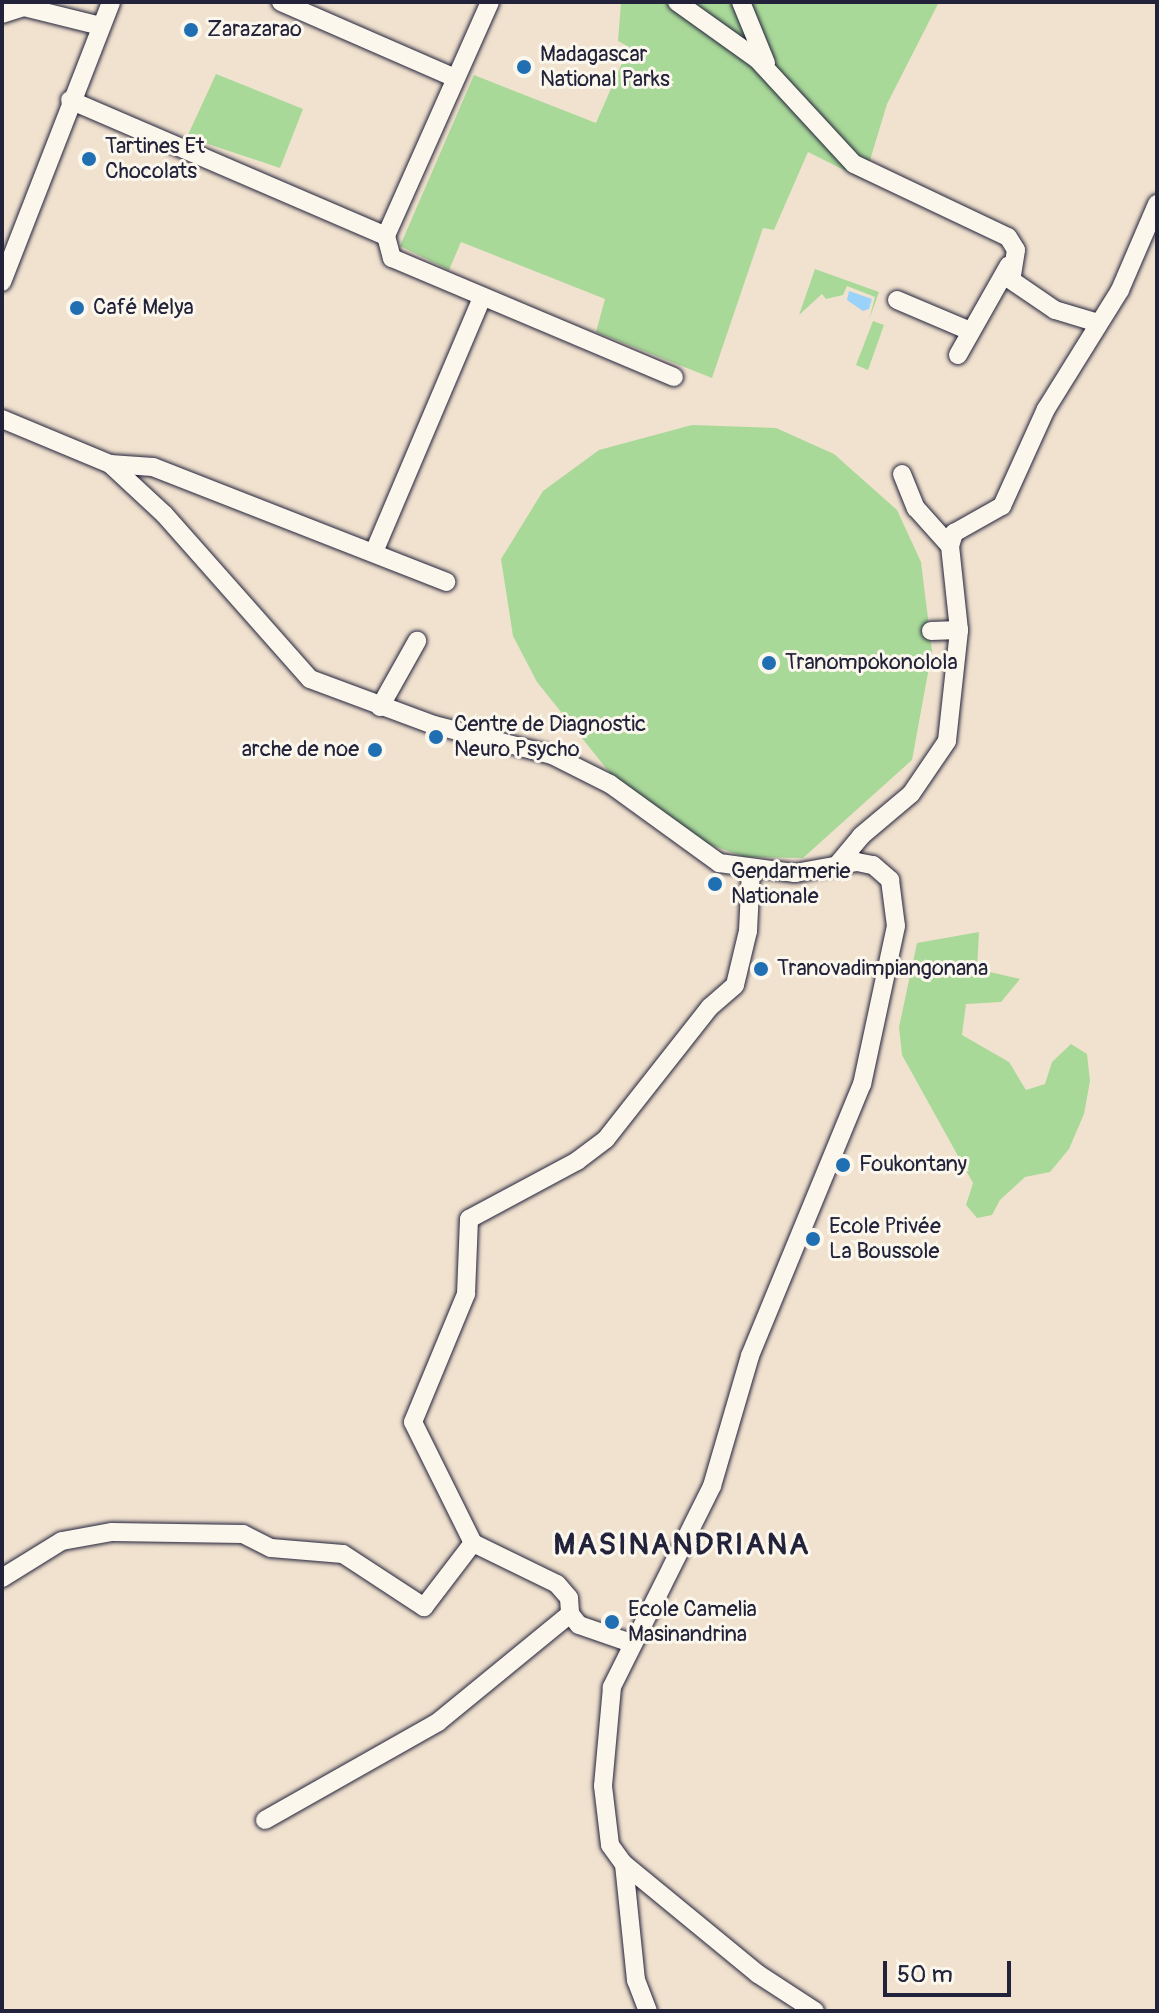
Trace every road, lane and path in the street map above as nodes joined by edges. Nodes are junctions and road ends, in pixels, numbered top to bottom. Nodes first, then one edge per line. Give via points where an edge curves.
1 (111, 2) edge
2 (281, 2) edge
3 (490, 2) edge
4 (677, 2) edge
5 (741, 2) edge
6 (2, 14) edge
7 (101, 26) junction
8 (772, 76) junction
9 (455, 78) junction
10 (70, 100) junction
11 (1157, 204) edge
12 (386, 236) junction
13 (1009, 265) junction
14 (2, 282) edge
15 (482, 298) junction
16 (897, 300) dead end
17 (1095, 322) junction
18 (970, 331) junction
19 (958, 355) dead end
20 (674, 377) dead end
21 (2, 419) edge
22 (110, 464) junction
23 (902, 474) dead end
24 (950, 546) junction
25 (374, 552) junction
26 (446, 582) dead end
27 (959, 630) junction
28 (931, 631) dead end
29 (417, 641) dead end
30 (380, 707) junction
31 (837, 865) junction
32 (751, 870) junction
33 (473, 1543) junction
34 (2, 1578) edge
35 (570, 1614) junction
36 (631, 1643) junction
37 (265, 1820) dead end
38 (624, 1864) junction
39 (648, 2011) edge
40 (815, 2011) edge

1 - 7 street
2 - 9 street
3 - 9 street
4 - 8 street
5 - 8 street
6 - 7 street via 24,7
7 - 10 street
8 - 13 street via 854,164 1008,237 1016,250
9 - 12 street
10 - 12 street
10 - 14 street
11 - 17 street via 1120,290
12 - 15 street via 392,258
13 - 17 street via 1011,280 1055,310
13 - 18 street
15 - 20 street
15 - 25 street
16 - 18 street
17 - 24 street via 1084,353 1046,409 1002,506 992,516 960,525
18 - 19 street
21 - 22 street
22 - 25 street via 131,461 153,467
22 - 30 street via 164,514 310,679
23 - 24 street via 925,522
24 - 27 street
25 - 26 street
27 - 28 street
27 - 31 street via 952,719 941,754 911,794 861,836
29 - 30 street
30 - 32 street via 552,755 610,784 703,854
31 - 32 street via 795,873
31 - 36 street via 883,870 896,898 896,926 875,1041 848,1123 746,1369 712,1486
32 - 33 street via 748,931 735,985 710,1007 606,1139 577,1161 469,1219 466,1294 413,1422
33 - 34 street via 424,1607 343,1554 271,1548 243,1534 100,1535 62,1541
33 - 35 street via 557,1584 569,1598
35 - 36 street via 579,1625
35 - 37 street via 438,1722
36 - 38 street via 612,1687 604,1735 610,1845
38 - 39 street via 636,1980
38 - 40 street via 758,1974

